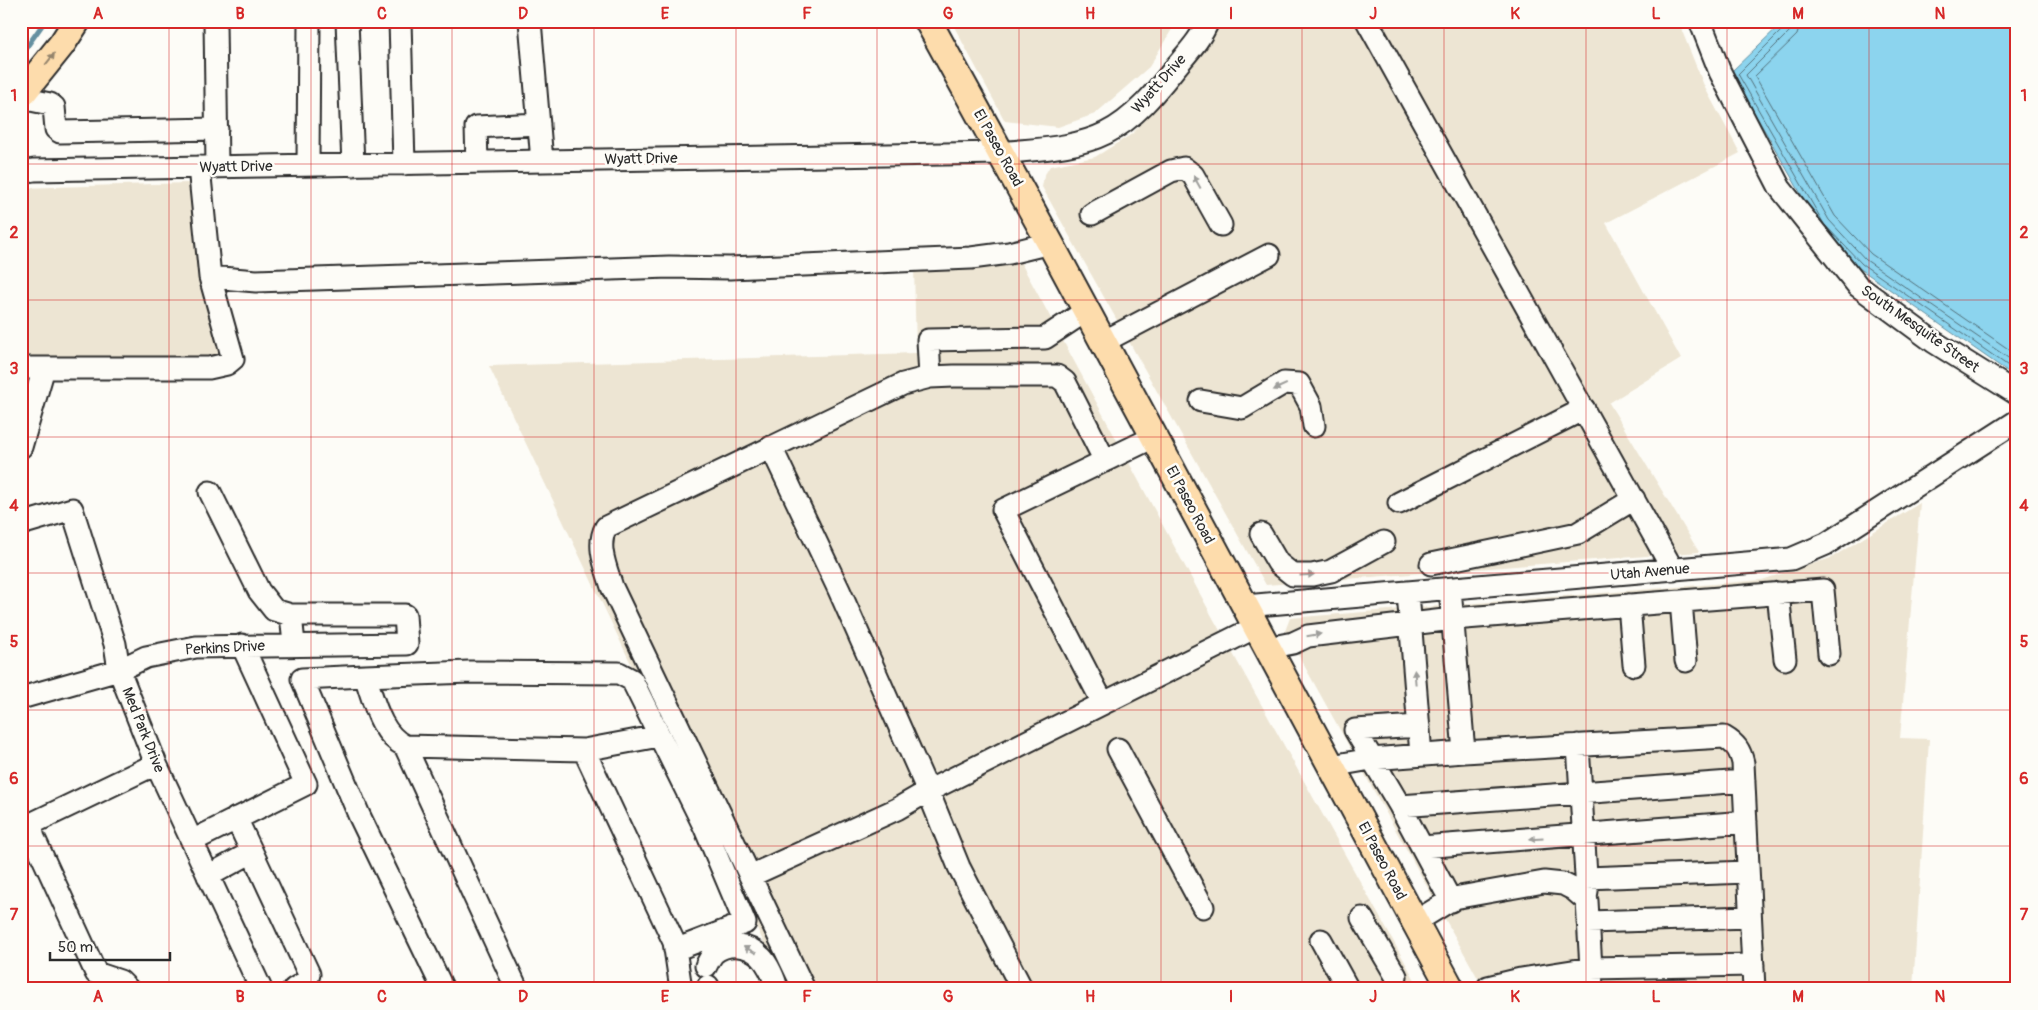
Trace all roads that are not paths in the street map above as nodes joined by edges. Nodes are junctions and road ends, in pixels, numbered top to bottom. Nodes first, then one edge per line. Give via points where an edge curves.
1 (77, 21) edge
2 (214, 21) edge
3 (309, 21) edge
4 (347, 21) edge
5 (400, 21) edge
6 (530, 21) edge
7 (928, 21) edge
8 (1208, 21) edge
9 (1367, 21) edge
10 (1700, 21) edge
11 (21, 96) edge
12 (539, 124) junction
13 (217, 129) junction
14 (1001, 153) junction
15 (542, 161) junction
16 (477, 162) junction
17 (404, 164) junction
18 (354, 165) junction
19 (308, 166) junction
20 (208, 167) junction
21 (25, 169) edge
22 (1092, 214) dead end
23 (1221, 225) dead end
24 (1050, 243) junction
25 (1269, 255) dead end
26 (210, 277) junction
27 (1086, 311) junction
28 (1103, 342) junction
29 (21, 368) edge
30 (44, 368) junction
31 (930, 377) junction
32 (2017, 394) edge
33 (1201, 401) dead end
34 (1584, 409) junction
35 (2017, 422) edge
36 (1314, 426) dead end
37 (1154, 437) junction
38 (771, 447) junction
39 (21, 448) edge
40 (1105, 461) junction
41 (210, 492) dead end
42 (1634, 499) junction
43 (1399, 502) dead end
44 (21, 524) edge
45 (1261, 534) dead end
46 (1384, 542) dead end
47 (1431, 564) dead end
48 (1673, 570) junction
49 (1450, 589) junction
50 (1408, 593) junction
51 (1778, 593) junction
52 (1681, 601) junction
53 (1629, 605) junction
54 (291, 615) junction
55 (1453, 619) junction
56 (1410, 624) junction
57 (1256, 627) junction
58 (294, 644) junction
59 (315, 644) junction
60 (242, 645) junction
61 (1829, 654) dead end
62 (1785, 659) dead end
63 (1686, 661) dead end
64 (1634, 664) dead end
65 (119, 670) junction
66 (365, 676) junction
67 (321, 678) junction
68 (21, 698) edge
69 (1103, 704) junction
70 (1419, 726) junction
71 (659, 736) junction
72 (1578, 745) junction
73 (406, 746) junction
74 (1118, 749) dead end
75 (584, 750) junction
76 (1464, 752) junction
77 (1421, 755) junction
78 (1371, 760) junction
79 (156, 764) junction
80 (1331, 766) junction
81 (1744, 781) junction
82 (928, 791) junction
83 (1581, 792) junction
84 (1400, 806) junction
85 (236, 818) junction
86 (1746, 822) junction
87 (1585, 836) junction
88 (192, 841) junction
89 (1422, 847) junction
90 (252, 852) junction
91 (1748, 872) junction
92 (208, 876) junction
93 (750, 876) junction
94 (1586, 878) junction
95 (1451, 900) junction
96 (1203, 907) dead end
97 (1588, 912) junction
98 (1750, 917) junction
99 (1362, 918) dead end
100 (1415, 922) junction
101 (1321, 940) dead end
102 (675, 950) junction
103 (1753, 965) junction
104 (1396, 976) dead end
105 (1591, 978) edge
106 (707, 980) edge
107 (1443, 982) edge
108 (1490, 988) edge
109 (128, 989) edge
110 (261, 989) edge
111 (294, 989) edge
112 (443, 989) edge
113 (517, 989) edge
114 (681, 989) edge
115 (777, 989) edge
116 (804, 989) edge
117 (1022, 989) edge
118 (1348, 989) edge
119 (1754, 989) edge

11 -> 1 main road
2 - 13 street
3 - 19 street
4 - 18 street
5 - 17 street
6 - 12 street
7 - 14 main road, El Paseo Road
8 - 14 street, Wyatt Drive via 1204,32 1163,83 1133,114 1106,133 1061,147
9 - 34 street
10 - 32 street, South Mesquite Street via 1720,72 1780,188 1858,286 1934,342
11 - 13 street via 54,107 56,129 60,132
12 - 15 street
12 - 16 street via 476,127
13 - 20 street
14 - 15 street, Wyatt Drive
14 - 24 main road, El Paseo Road
15 - 16 street, Wyatt Drive
16 - 17 street, Wyatt Drive
17 - 18 street, Wyatt Drive
18 - 19 street, Wyatt Drive
19 - 20 street, Wyatt Drive
20 - 21 street, Wyatt Drive
20 - 26 street
23 -> 22 street via 1194,175 1184,168 1171,170
24 - 26 street via 971,258 730,268 669,266 256,281
24 - 27 main road, El Paseo Road
25 - 28 street
26 - 30 street via 233,359 227,364 209,368
27 - 28 main road, El Paseo Road
27 - 31 street via 1045,338 928,340
28 - 37 main road, El Paseo Road
29 - 30 street
30 - 39 street
31 - 38 street via 903,384
31 - 40 street via 1057,376 1065,382
36 -> 33 street via 1311,406 1299,384 1284,383 1242,408
34 - 42 street
34 - 43 street
35 - 48 street, Utah Avenue via 1826,544 1791,559
37 - 40 street
37 - 57 main road, El Paseo Road
38 - 82 street
38 - 93 street via 606,527 601,537 612,587
40 - 69 street via 1003,510
41 - 54 street via 258,591 274,610
42 - 47 street via 1578,533
42 - 48 street
44 - 65 street, Med Park Drive via 72,509 115,644
45 -> 46 street via 1278,563 1294,575 1331,571
48 - 49 street, Utah Avenue
49 - 50 street, Utah Avenue
49 - 55 street
50 - 56 street
50 - 57 street, Utah Avenue
51 - 52 street
51 - 61 street via 1823,590
51 - 62 street
52 - 53 street
52 - 63 street
53 - 55 street
53 - 64 street
54 - 58 street
54 - 59 street, Perkins Drive via 405,615 407,644
55 - 56 street
55 - 76 street
57 -> 56 street via 1293,642 1308,636
70 -> 56 street
57 - 69 street
57 - 80 main road, El Paseo Road
58 - 59 street, Perkins Drive
58 - 60 street, Perkins Drive
59 - 67 street
60 - 65 street, Perkins Drive via 196,647 146,657
60 - 85 street via 306,784
65 - 68 street, Perkins Drive
65 - 79 street, Med Park Drive
66 - 67 street
66 - 71 street via 469,672 619,673 632,680
66 - 73 street via 386,731
67 - 112 street via 302,679 359,815
69 - 82 street
70 - 77 street
70 - 78 street via 1355,730
71 - 75 street
71 - 102 street via 704,826 745,923
72 - 76 street
72 - 81 street via 1724,737 1740,750
72 - 83 street
73 - 75 street
73 - 113 street
74 - 96 street
75 - 102 street
76 - 77 street
77 - 78 street
78 - 80 street
78 - 84 street
79 - 88 street, Med Park Drive
79 - 109 street via 35,822 32,827 34,838 96,973 120,981
80 - 100 main road, El Paseo Road
81 - 83 street
81 - 86 street
82 - 93 street via 897,809
82 - 117 street via 959,868
83 - 84 street
83 - 87 street
84 - 89 street
85 - 88 street
85 - 90 street
86 - 87 street
86 - 91 street
87 -> 89 street
87 - 94 street
88 - 92 street, Med Park Drive
89 - 95 street
90 - 92 street
90 - 111 street via 309,974 307,981
91 - 94 street
91 - 98 street
92 - 110 street, Med Park Drive
93 - 116 street
94 - 97 street
95 - 97 street via 1544,882 1573,889
95 - 100 street
97 - 98 street
97 - 105 street
98 - 103 street
99 - 104 street
100 - 107 main road, El Paseo Road
101 - 118 street
102 - 114 street
103 - 105 street
103 - 119 street
105 - 108 street via 1521,979
115 -> 106 street via 761,957 744,946 726,947 713,954

